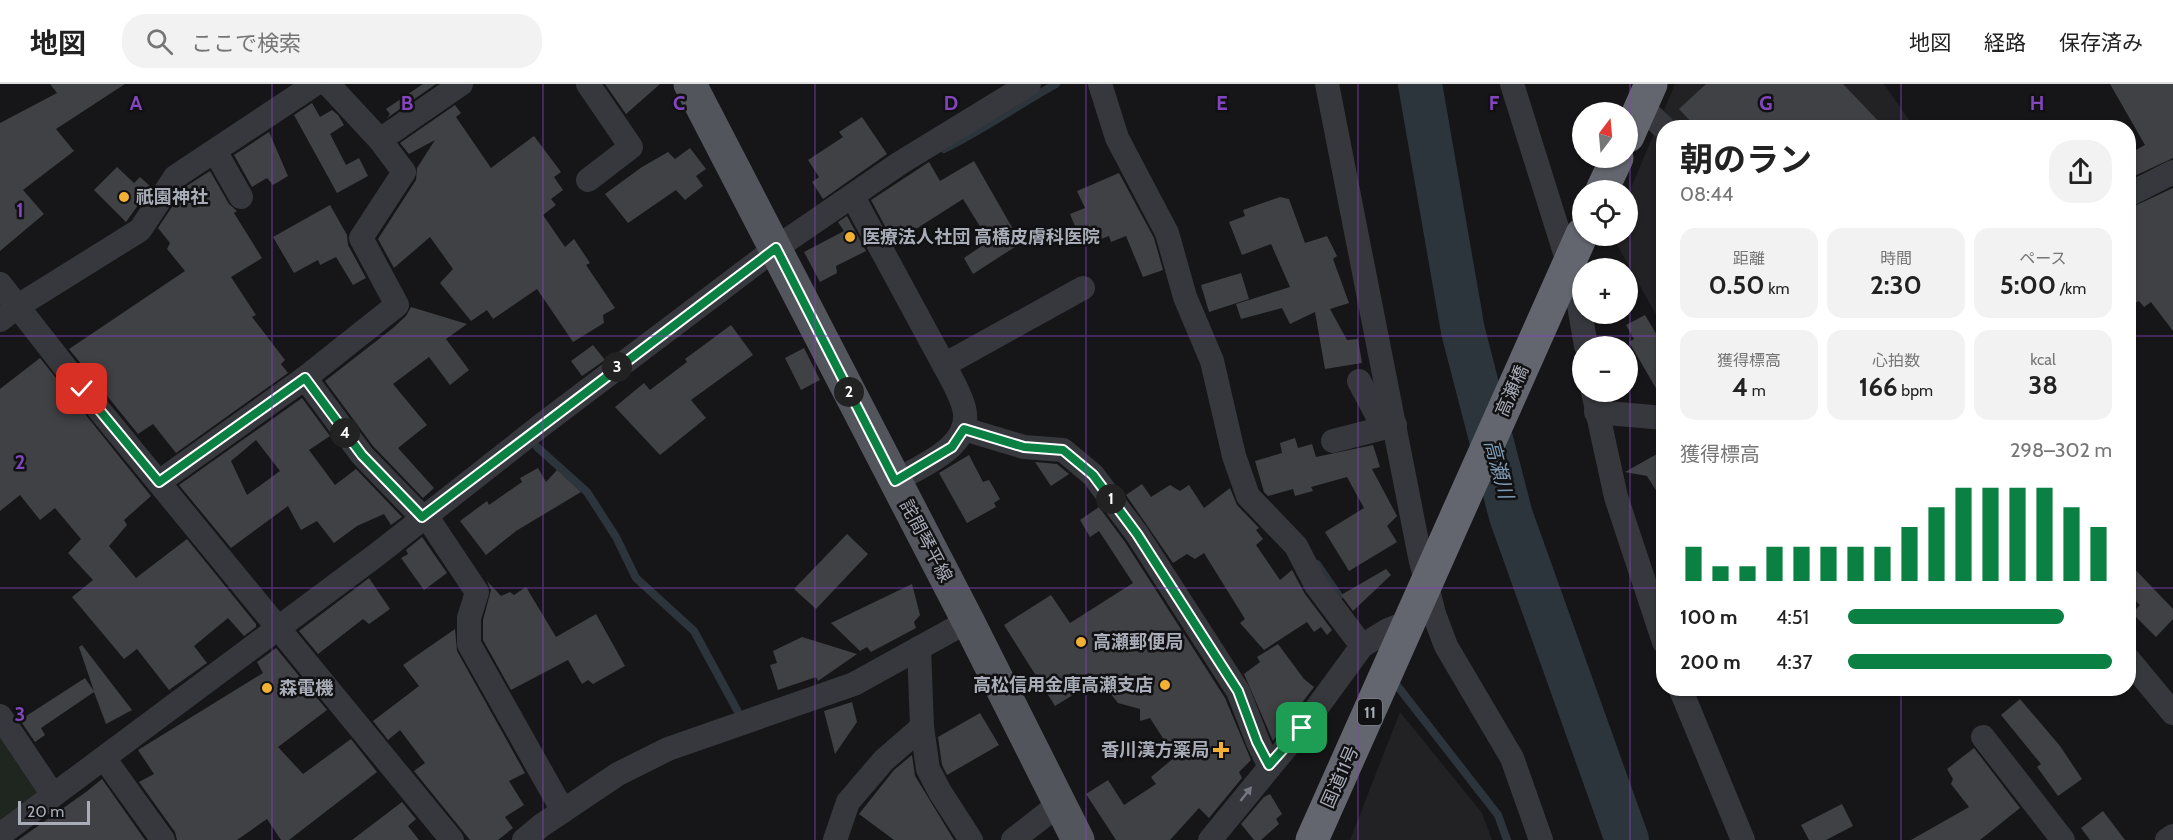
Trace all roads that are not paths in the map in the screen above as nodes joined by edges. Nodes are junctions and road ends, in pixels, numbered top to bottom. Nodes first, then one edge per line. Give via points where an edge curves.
1 (315, 84) edge
2 (328, 84) edge
3 (461, 84) edge
4 (588, 84) edge
5 (690, 84) edge
6 (1029, 84) edge
7 (1100, 84) edge
8 (1327, 84) edge
9 (1512, 84) edge
10 (1652, 106) edge
11 (1638, 123) edge
12 (380, 140) junction
13 (215, 151) junction
14 (2173, 172) edge
15 (588, 180) dead end
16 (2136, 191) edge
17 (241, 197) dead end
18 (853, 197) junction
19 (1577, 246) edge
20 (776, 248) junction
21 (1569, 265) junction
22 (0, 284) edge
23 (1083, 288) dead end
24 (9, 313) edge
25 (1584, 336) edge
26 (944, 365) junction
27 (305, 378) junction
28 (1359, 381) dead end
29 (1594, 402) edge
30 (1656, 416) edge
31 (1389, 426) junction
32 (964, 429) junction
33 (1333, 441) dead end
34 (895, 481) junction
35 (159, 482) junction
36 (424, 515) junction
37 (1427, 583) junction
38 (1656, 601) edge
39 (968, 621) junction
40 (1410, 621) junction
41 (279, 628) junction
42 (1362, 646) junction
43 (919, 648) junction
44 (2136, 669) edge
45 (1683, 696) edge
46 (2173, 713) edge
47 (0, 716) edge
48 (922, 727) junction
49 (1983, 737) dead end
50 (104, 758) junction
51 (1269, 765) junction
52 (53, 795) junction
53 (1059, 804) junction
54 (563, 811) junction
55 (0, 835) edge
56 (2173, 836) edge
57 (163, 840) edge
58 (452, 840) edge
59 (524, 840) edge
60 (835, 840) edge
61 (971, 840) edge
62 (1013, 840) edge
63 (1078, 840) edge
64 (1210, 840) edge
65 (1312, 840) edge
66 (1541, 840) edge
67 (1743, 840) edge
68 (2063, 840) edge
69 (2167, 840) edge

1 - 13 street
2 - 12 street
3 - 12 street
4 - 15 street via 631,147
5 - 20 main road, 詫間琴平線
6 - 18 street via 900,163
7 - 42 street via 1117,138 1167,233 1185,297 1212,361 1234,456 1248,496 1296,546 1316,585
8 - 31 street
9 - 21 street
10 - 11 highway
12 - 27 street via 404,172 361,238 397,305
13 - 17 street
13 - 24 street via 175,177 140,230
14 - 16 street
18 - 20 street
18 - 26 street
19 - 21 highway, 11
20 - 34 main road, 詫間琴平線
20 - 36 street
21 - 25 street
21 - 37 highway, 高瀬橋 / 11
22 - 24 street
23 - 26 street
24 - 35 street
26 - 32 street via 964,409
27 - 35 street
27 - 36 street via 362,455
28 - 31 street
29 - 30 street
29 - 38 street via 1616,497
31 - 33 street
31 - 37 street
32 - 34 street via 952,447
32 - 51 street via 1024,447 1063,450 1093,475 1137,534 1238,691
34 - 39 main road, 詫間琴平線
35 - 41 street
36 - 41 street
36 - 54 street via 477,592 469,618 469,644
37 - 40 highway, 国道11号 / 11
37 - 66 street via 1446,646 1512,758
39 - 43 street
39 - 53 main road, 詫間琴平線
40 - 42 street
40 - 65 highway, 国道11号 / 11
41 - 50 street
41 - 58 street
42 - 51 street via 1302,728
43 - 48 street
43 - 54 street via 854,684 668,749 618,774
44 - 46 street
45 - 67 street
47 - 52 street
48 - 60 street via 884,760 848,802
48 - 61 street via 928,770
49 - 68 street
50 - 52 street
50 - 57 street
64 -> 51 street
52 - 55 street
53 - 62 street
53 - 63 main road, 詫間琴平線
54 - 59 street
56 - 69 street

